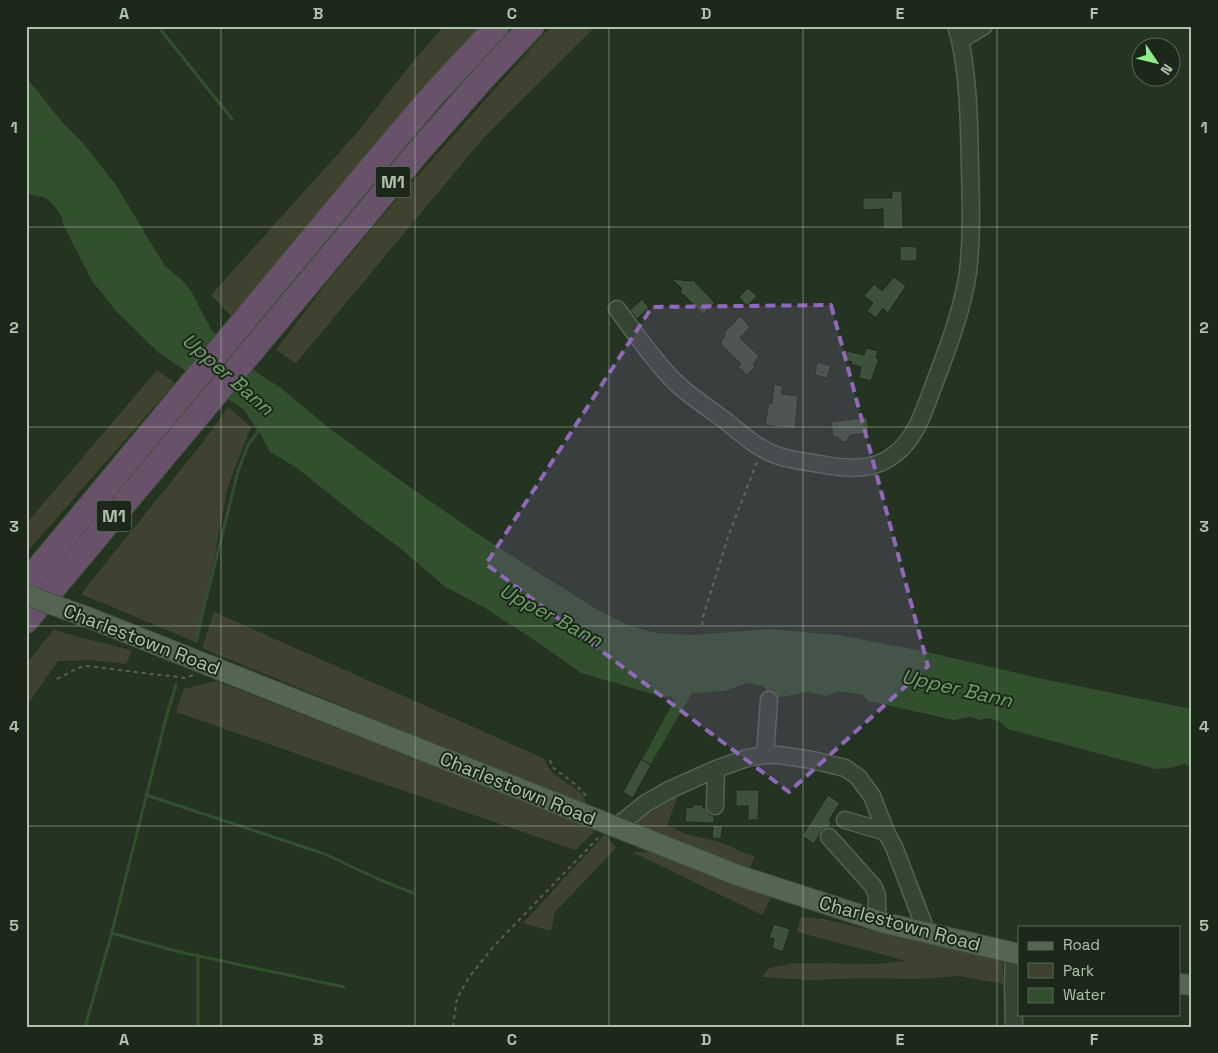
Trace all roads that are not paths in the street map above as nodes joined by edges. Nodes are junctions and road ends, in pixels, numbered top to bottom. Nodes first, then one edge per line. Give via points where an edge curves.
1 (497, 26) edge
2 (532, 26) edge
3 (984, 26) edge
4 (958, 33) edge
5 (617, 309) dead end
6 (26, 583) edge
7 (26, 595) edge
8 (26, 621) edge
9 (770, 700) dead end
10 (765, 755) junction
11 (716, 769) junction
12 (715, 806) dead end
13 (844, 820) dead end
14 (608, 824) junction
15 (886, 832) junction
16 (829, 838) dead end
17 (877, 921) junction
18 (927, 933) junction
19 (1017, 954) edge
20 (1014, 1027) edge

1 - 6 highway, M1 via 433,95
2 - 8 highway, M1 via 418,152
3 - 4 street
4 - 5 street via 965,64 970,147 968,272 940,368 921,417 905,445 882,463 871,466 842,468 778,456 762,448 688,393 647,349
7 - 14 main road, Charlestown Road, bridge
9 - 10 street
10 - 11 street
10 - 15 street via 812,760 839,766 852,773 872,796
11 - 12 street
11 - 14 street via 669,790
13 - 15 street
14 - 17 main road, Charlestown Road via 737,875
15 - 18 street
16 - 17 street via 874,886
17 - 18 main road, Charlestown Road
18 - 19 main road, Charlestown Road
19 - 20 street via 1012,984

